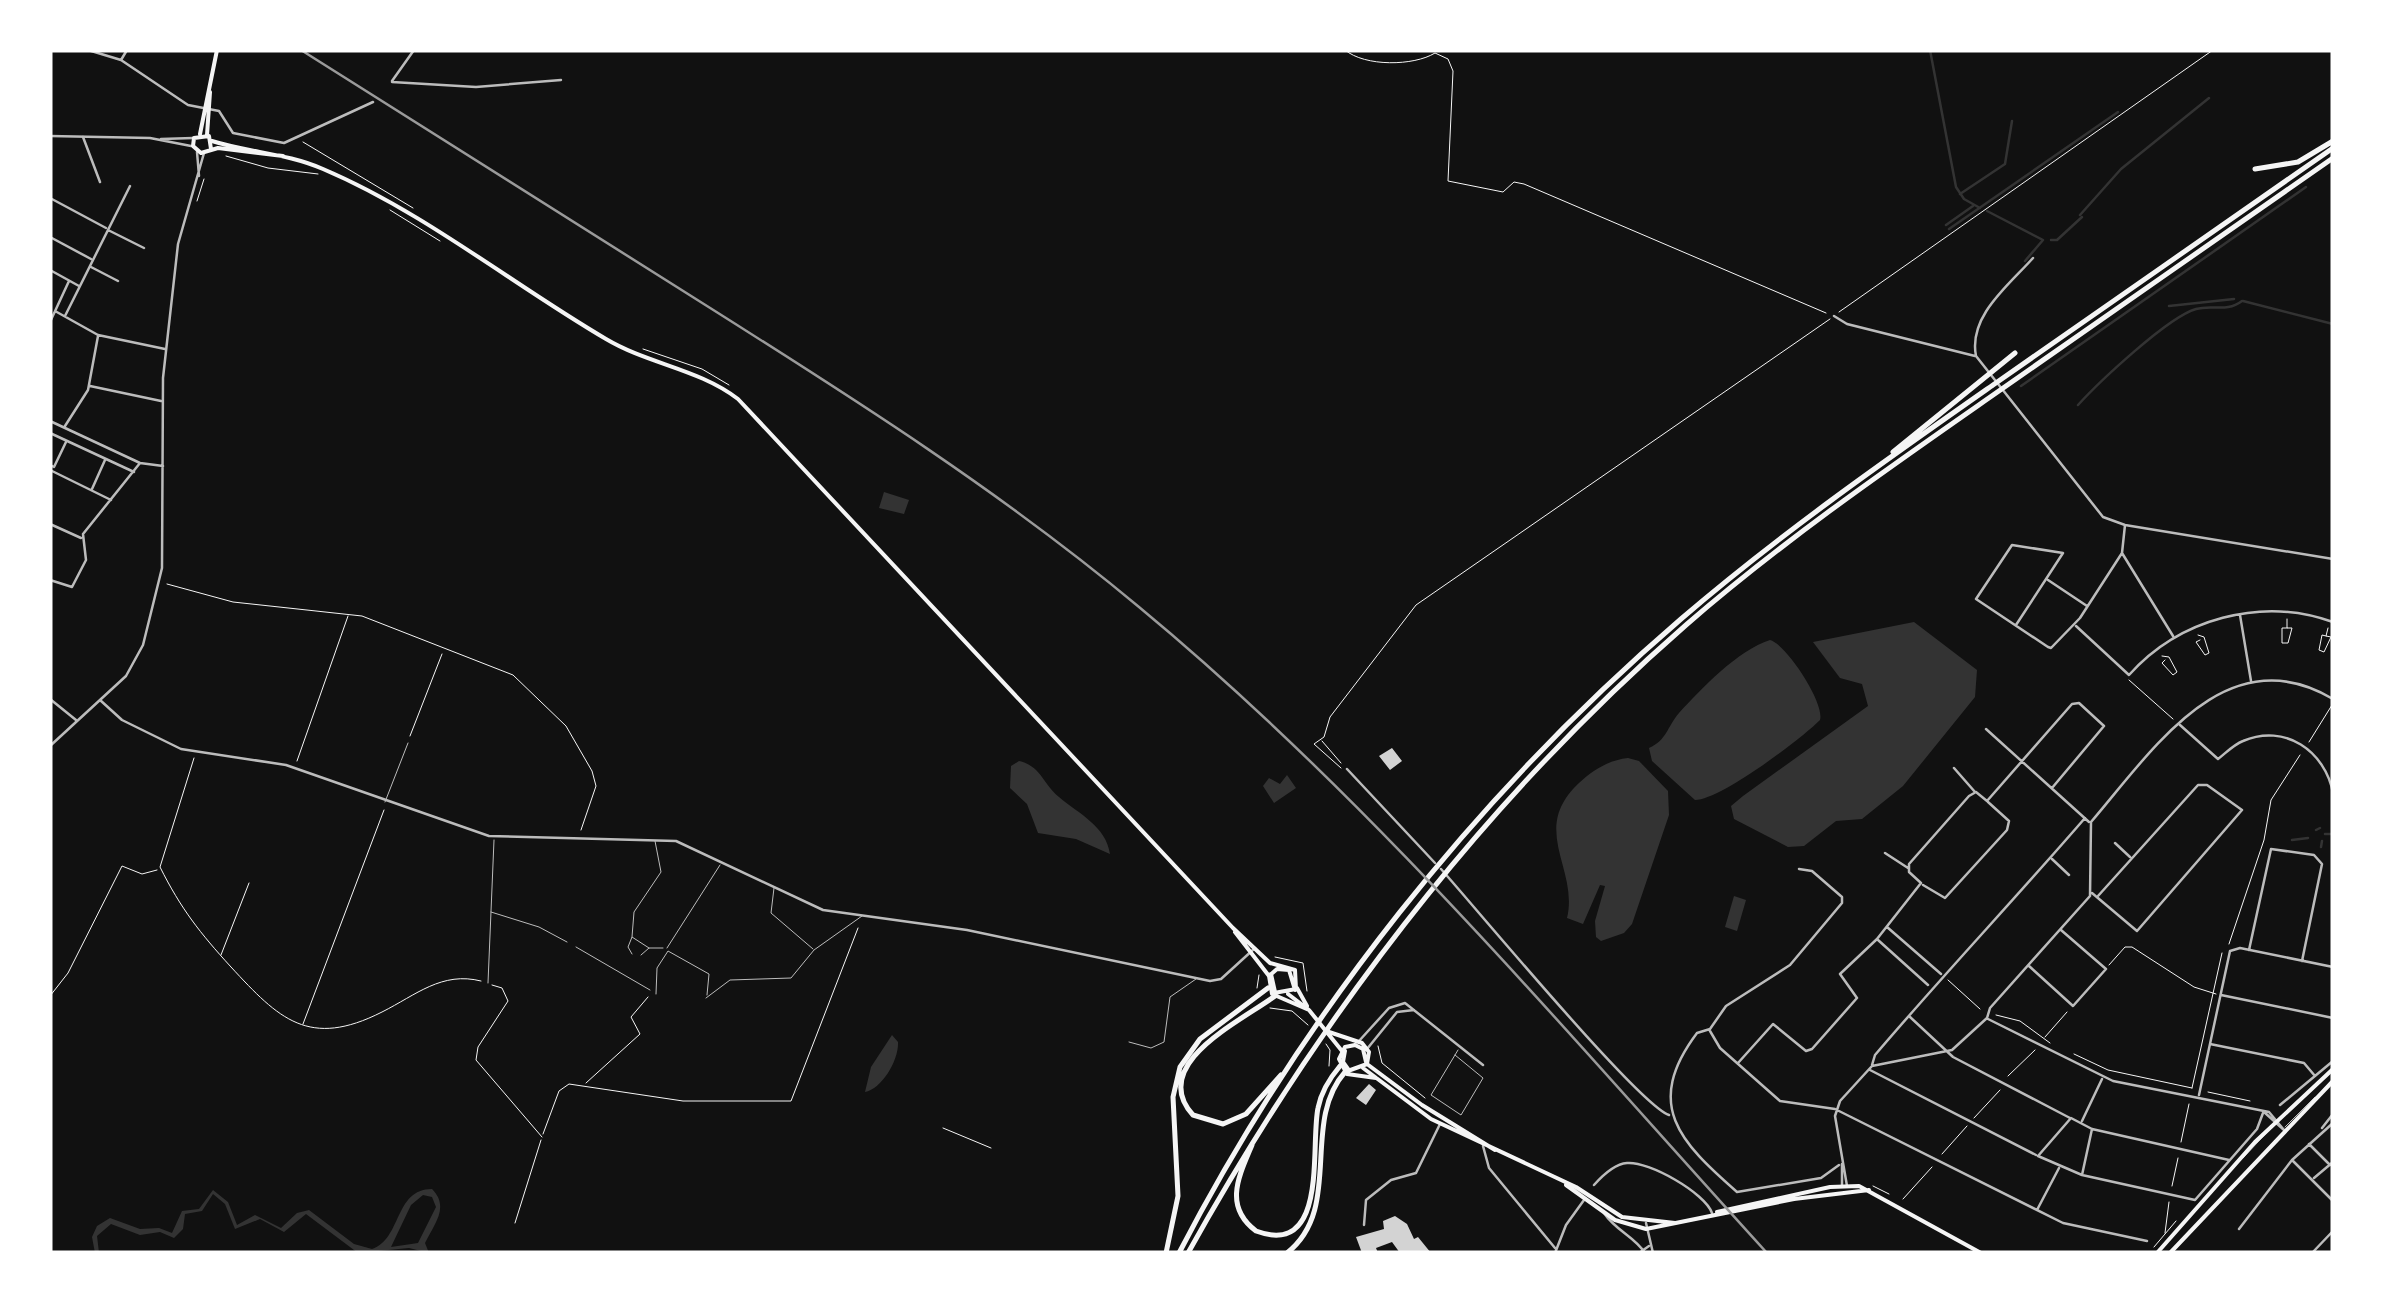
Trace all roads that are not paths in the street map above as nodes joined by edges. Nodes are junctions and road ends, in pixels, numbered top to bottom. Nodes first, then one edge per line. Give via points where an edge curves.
1 (88, 50) edge
2 (127, 50) edge
3 (216, 50) edge
4 (414, 50) edge
5 (121, 60) junction
6 (561, 80) dead end
7 (373, 102) dead end
8 (206, 108) junction
9 (204, 134) junction
10 (50, 136) edge
11 (83, 136) junction
12 (194, 138) junction
13 (160, 140) junction
14 (212, 141) junction
15 (2333, 144) edge
16 (193, 146) junction
17 (211, 149) junction
18 (197, 152) junction
19 (204, 153) junction
20 (286, 156) junction
21 (2333, 158) edge
22 (2256, 169) dead end
23 (199, 178) junction
24 (100, 182) dead end
25 (130, 186) dead end
26 (50, 198) edge
27 (107, 229) junction
28 (50, 237) edge
29 (144, 248) dead end
30 (2033, 258) dead end
31 (92, 260) junction
32 (89, 266) junction
33 (50, 270) edge
34 (70, 281) junction
35 (118, 281) dead end
36 (80, 286) junction
37 (55, 311) junction
38 (65, 316) junction
39 (1832, 316) road end
40 (50, 322) edge
41 (98, 335) junction
42 (165, 349) junction
43 (2015, 354) dead end
44 (1976, 356) junction
45 (89, 386) junction
46 (163, 402) junction
47 (50, 421) edge
48 (64, 428) junction
49 (50, 434) edge
50 (66, 440) junction
51 (106, 459) junction
52 (1883, 462) junction
53 (140, 463) junction
54 (163, 466) junction
55 (50, 468) edge
56 (134, 472) junction
57 (92, 489) junction
58 (111, 500) junction
59 (50, 524) edge
60 (2125, 525) junction
61 (82, 539) junction
62 (2122, 553) junction
63 (2333, 559) edge
64 (2046, 579) junction
65 (50, 580) edge
66 (2088, 606) junction
67 (2240, 614) junction
68 (2333, 622) edge
69 (2016, 625) junction
70 (2075, 625) junction
71 (2174, 638) junction
72 (2251, 682) junction
73 (50, 699) edge
74 (2333, 699) edge
75 (100, 700) junction
76 (77, 721) junction
77 (2179, 724) junction
78 (1986, 729) dead end
79 (408, 743) road end
80 (50, 746) edge
81 (2022, 762) junction
82 (1954, 768) dead end
83 (1347, 769) road end
84 (2052, 788) junction
85 (1975, 792) junction
86 (2333, 793) edge
87 (1987, 800) junction
88 (385, 802) junction
89 (2333, 808) edge
90 (2085, 818) junction
91 (2091, 824) junction
92 (2333, 826) edge
93 (494, 837) junction
94 (655, 841) junction
95 (2115, 844) dead end
96 (1884, 854) dead end
97 (2050, 858) junction
98 (2131, 858) junction
99 (721, 862) junction
100 (1908, 868) junction
101 (1799, 870) dead end
102 (2070, 875) dead end
103 (1922, 883) junction
104 (774, 888) junction
105 (2091, 893) junction
106 (2098, 896) junction
107 (491, 912) junction
108 (863, 915) junction
109 (1886, 926) junction
110 (1233, 928) junction
111 (2060, 929) junction
112 (632, 937) junction
113 (1877, 939) junction
114 (567, 942) dead end
115 (576, 947) dead end
116 (649, 948) junction
117 (1256, 948) junction
118 (667, 949) junction
119 (814, 950) junction
120 (2250, 950) junction
121 (1250, 953) junction
122 (632, 954) dead end
123 (641, 955) dead end
124 (2302, 960) junction
125 (2028, 965) junction
126 (2333, 967) edge
127 (1293, 970) junction
128 (1942, 974) junction
129 (1270, 975) junction
130 (1196, 979) junction
131 (488, 984) road end
132 (1930, 986) junction
133 (1292, 992) junction
134 (1272, 993) junction
135 (2219, 995) junction
136 (1310, 1010) junction
137 (1415, 1010) junction
138 (1331, 1012) junction
139 (1988, 1015) junction
140 (1909, 1016) junction
141 (2333, 1018) edge
142 (1710, 1029) junction
143 (1329, 1032) junction
144 (1317, 1037) junction
145 (1129, 1042) dead end
146 (1360, 1044) junction
147 (2208, 1044) junction
148 (1460, 1047) junction
149 (1368, 1048) junction
150 (1343, 1050) junction
151 (1947, 1052) junction
152 (1455, 1055) junction
153 (1292, 1061) junction
154 (2333, 1061) edge
155 (1738, 1063) junction
156 (1483, 1066) dead end
157 (1365, 1067) junction
158 (1870, 1068) junction
159 (2333, 1069) edge
160 (1345, 1070) junction
161 (1378, 1075) junction
162 (2315, 1076) junction
163 (2103, 1077) junction
164 (2333, 1082) edge
165 (2198, 1098) junction
166 (2280, 1105) dead end
167 (1835, 1108) junction
168 (2263, 1111) junction
169 (2333, 1114) edge
170 (1670, 1116) junction
171 (2072, 1118) junction
172 (2275, 1121) junction
173 (1442, 1122) junction
174 (2082, 1123) junction
175 (2333, 1124) edge
176 (1259, 1128) junction
177 (2092, 1130) junction
178 (2284, 1130) junction
179 (2322, 1130) junction
180 (2308, 1142) junction
181 (1484, 1144) junction
182 (2038, 1156) junction
183 (2229, 1160) junction
184 (2292, 1160) junction
185 (2332, 1163) edge
186 (1842, 1164) junction
187 (2059, 1167) junction
188 (2082, 1174) junction
189 (2312, 1180) junction
190 (1563, 1183) junction
191 (1594, 1185) dead end
192 (1845, 1187) junction
193 (1585, 1198) junction
194 (2333, 1201) edge
195 (2036, 1212) junction
196 (1604, 1213) junction
197 (1713, 1215) junction
198 (1364, 1224) dead end
199 (1646, 1226) junction
200 (2239, 1228) dead end
201 (2333, 1231) edge
202 (1562, 1232) junction
203 (1547, 1234) junction
204 (2147, 1241) dead end
205 (1649, 1246) junction
206 (2319, 1246) junction
207 (1555, 1250) edge
208 (1643, 1252) edge
209 (1166, 1253) edge
210 (1179, 1253) edge
211 (1188, 1253) edge
212 (1287, 1253) edge
213 (1653, 1253) edge
214 (1981, 1253) edge
215 (2157, 1253) edge
216 (2170, 1253) edge
217 (2312, 1253) edge
218 (2324, 1253) edge

1 - 5 street
2 - 5 street
3 - 8 main road
4 - 6 street via 392,82 476,87
5 - 8 street via 182,102
7 - 8 street via 281,143 233,132 219,110
8 - 9 main road
9 - 12 main road
9 - 14 main road
10 - 11 street
11 - 13 street
11 - 24 street
12 - 13 street
12 - 16 main road
13 - 16 street
14 - 17 main road
14 - 20 main road
15 - 22 highway via 2298,162
15 - 52 highway
16 - 18 main road
17 - 19 main road
17 - 20 main road
18 - 19 main road
18 - 23 street
19 - 23 street
20 - 110 main road via 359,187 610,341 708,379 738,398
21 - 138 highway via 1746,574 1551,754
23 - 42 street via 179,234
25 - 27 street
26 - 27 street
27 - 29 street
27 - 31 street
28 - 31 street
30 - 44 street via 1984,314
31 - 32 street
32 - 35 street
32 - 36 street
33 - 34 street
34 - 36 street
34 - 37 street
36 - 38 street
37 - 38 street
37 - 40 street
38 - 41 street
39 - 44 street
41 - 42 street
41 - 45 street
42 - 46 street
43 - 52 highway
44 - 60 street via 2103,517
45 - 46 street
45 - 48 street
46 - 54 street
47 - 48 street
48 - 53 street
49 - 50 street
50 - 51 street
50 - 55 street
51 - 56 street
51 - 57 street
52 - 138 highway via 1738,570 1536,757 1407,904
53 - 54 street
53 - 56 street
54 - 75 street via 159,582 137,661
55 - 57 street
56 - 58 street
57 - 58 street
58 - 61 street
59 - 61 street
60 - 62 street
60 - 63 street
61 - 65 street via 86,560 70,588
62 - 66 street
62 - 71 street
64 - 66 street
64 - 69 street
64 - 69 street via 2063,552 2012,545 1977,600
66 - 70 street
67 - 68 street via 2288,612
67 - 71 street
67 - 72 street
69 - 70 street via 2052,648
70 - 71 street via 2128,676
72 - 74 street via 2288,682
72 - 77 street via 2210,697
73 - 76 street
75 - 76 street
75 - 88 street via 129,724 195,753 295,768
76 - 80 street
77 - 86 street via 2218,759 2254,737 2295,741 2322,763
77 - 91 street
78 - 81 street
79 - 88 lane
81 - 84 street
81 - 84 street via 2073,702 2081,704 2104,726
81 - 87 street
82 - 85 street
83 - 170 street via 1659,1112
84 - 90 street
85 - 87 street
85 - 100 street
87 - 103 street via 2008,822 2007,830 1944,899
88 - 93 street
89 - 92 street
90 - 91 street
90 - 97 street
91 - 105 street
93 - 94 street
93 - 107 lane
94 - 99 street via 687,845
94 - 112 lane via 662,872 634,912
95 - 98 street
96 - 100 street
97 - 102 street
97 - 128 street
98 - 106 street
98 - 106 street via 2198,785 2243,814 2136,931
99 - 104 street
99 - 118 lane
100 - 103 street
101 - 142 street via 1816,874 1842,903 1790,965 1726,1006
103 - 109 street
104 - 108 street via 817,909
104 - 119 lane via 771,913
105 - 106 street
105 - 111 street
107 - 114 lane
107 - 131 lane
108 - 119 lane
108 - 130 street
109 - 113 street
109 - 128 street
110 - 117 main road
110 - 121 main road
111 - 125 street
111 - 125 street via 2106,969 2073,1006
112 - 116 lane
112 - 122 lane
113 - 132 street
113 - 155 street via 1840,974 1857,998 1812,1048 1806,1051 1773,1024
115 - 118 lane via 655,992
116 - 118 lane
116 - 123 lane
117 - 121 street
117 - 127 main road
118 - 119 lane via 709,974 706,998 730,980 791,978
120 - 124 street
120 - 124 street via 2269,853 2276,847 2322,862
120 - 135 street via 2234,948 2228,956
121 - 129 main road
121 - 130 street via 1219,980
124 - 126 street
125 - 139 street
127 - 129 main road
127 - 133 main road
128 - 132 street
129 - 134 main road
130 - 145 lane via 1170,997 1164,1042 1151,1048
132 - 140 street
133 - 134 main road
133 - 136 main road
133 - 136 main road
134 - 153 highway via 1194,1056 1182,1080 1186,1104 1206,1122 1231,1123 1250,1111
134 - 209 highway via 1200,1039 1177,1074 1179,1185
135 - 141 street
135 - 147 street
136 - 143 main road
137 - 146 street via 1394,1005
137 - 148 street
137 - 149 street via 1396,1012
138 - 144 highway
139 - 151 street
139 - 163 street
140 - 151 street
140 - 158 street
142 - 155 street
142 - 170 street via 1698,1033 1681,1058
143 - 146 main road
143 - 150 main road
144 - 153 highway
144 - 176 highway
146 - 149 main road
146 - 150 main road
146 - 157 main road
147 - 162 street via 2304,1063
147 - 165 street
148 - 152 lane
148 - 156 street
149 - 157 main road
150 - 160 main road
151 - 158 street
151 - 171 street
152 - 152 lane via 1431,1098 1461,1116 1483,1078
153 - 210 highway
154 - 162 street
155 - 167 street via 1780,1100
157 - 160 main road
157 - 161 main road
157 - 161 main road
158 - 167 street
158 - 182 street
159 - 172 main road
160 - 176 highway via 1333,1074 1318,1109 1309,1210 1285,1234 1256,1231 1236,1202 1237,1180
160 - 212 highway via 1325,1109 1314,1215
161 - 173 main road
162 - 166 street
163 - 165 street
163 - 174 street
164 - 178 main road
165 - 168 street
167 - 186 street
167 - 195 street
168 - 172 street
168 - 183 street via 2257,1130
169 - 179 street
170 - 186 street via 1738,1192 1820,1178
171 - 174 street
171 - 182 street
172 - 178 street
172 - 215 main road
173 - 181 main road
173 - 198 street via 1416,1173 1390,1180 1366,1200
174 - 177 street
175 - 179 street
176 - 211 highway
177 - 183 street
177 - 188 street
178 - 216 main road
179 - 180 street
180 - 184 street
180 - 185 street
181 - 190 main road
181 - 203 street via 1489,1168
182 - 187 street
183 - 188 street via 2194,1200
184 - 189 street
184 - 200 street
185 - 189 street
186 - 192 street
187 - 188 street
187 - 195 street
189 - 194 street
190 - 193 main road
190 - 199 main road
191 - 197 street via 1618,1165 1632,1163 1696,1191
192 - 197 main road
192 - 214 main road via 1869,1190
193 - 196 main road
193 - 202 street
195 - 204 street
196 - 199 main road
196 - 208 street
197 - 199 main road
199 - 205 street
201 - 206 street
202 - 203 street
202 - 207 street
203 - 207 street
205 - 208 street
205 - 213 street
206 - 217 street
206 - 218 street

